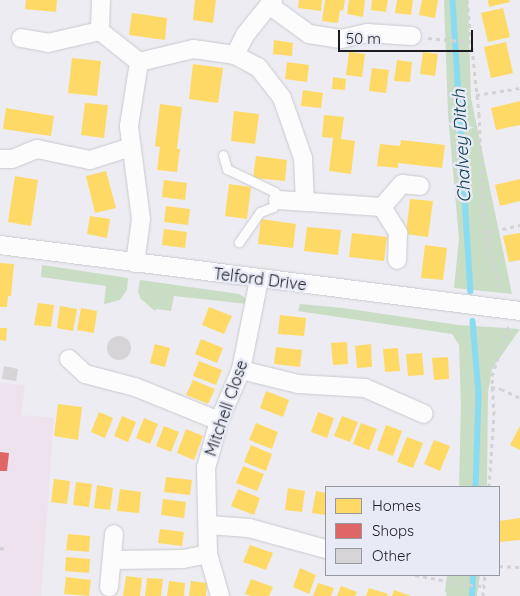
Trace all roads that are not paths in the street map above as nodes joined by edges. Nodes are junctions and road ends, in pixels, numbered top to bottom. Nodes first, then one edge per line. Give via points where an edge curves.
1 (101, 0) edge
2 (271, 3) edge
3 (100, 31) junction
4 (412, 36) dead end
5 (21, 38) dead end
6 (235, 55) junction
7 (139, 62) junction
8 (132, 147) junction
9 (223, 156) dead end
10 (0, 159) edge
11 (420, 186) dead end
12 (278, 200) junction
13 (305, 202) junction
14 (382, 207) junction
15 (239, 242) dead end
16 (0, 245) edge
17 (397, 260) dead end
18 (135, 263) junction
19 (259, 280) junction
20 (515, 311) edge
21 (69, 359) dead end
22 (241, 370) junction
23 (424, 414) dead end
24 (219, 421) junction
25 (209, 525) junction
26 (114, 534) dead end
27 (325, 549) edge
28 (208, 554) junction
29 (112, 560) junction
30 (109, 587) dead end
31 (220, 596) edge

1 - 3 street
2 - 4 street via 308,34 340,38 367,33
2 - 6 street via 244,35
3 - 5 street via 48,43
3 - 7 street
6 - 7 street via 193,49
6 - 13 street via 258,67 282,98 304,158
7 - 8 street via 129,126
8 - 10 street via 90,160 37,149 12,159
8 - 18 street via 141,220
9 - 12 lane via 227,169 275,192
11 - 14 street via 402,184
12 - 13 street
12 - 15 lane via 274,207 260,212
13 - 14 street
14 - 17 street via 398,234
16 - 18 street, Telford Drive
18 - 19 street, Telford Drive
19 - 20 street, Telford Drive
19 - 22 street, Mitchell Close
21 - 24 street via 85,374 135,386
22 - 23 street via 298,384 365,388
22 - 24 street, Mitchell Close
24 - 25 street, Mitchell Close via 206,468
25 - 27 street via 249,528
25 - 28 street, Mitchell Close
26 - 29 street
28 - 29 street via 183,559
28 - 31 street, Mitchell Close
29 - 30 street

